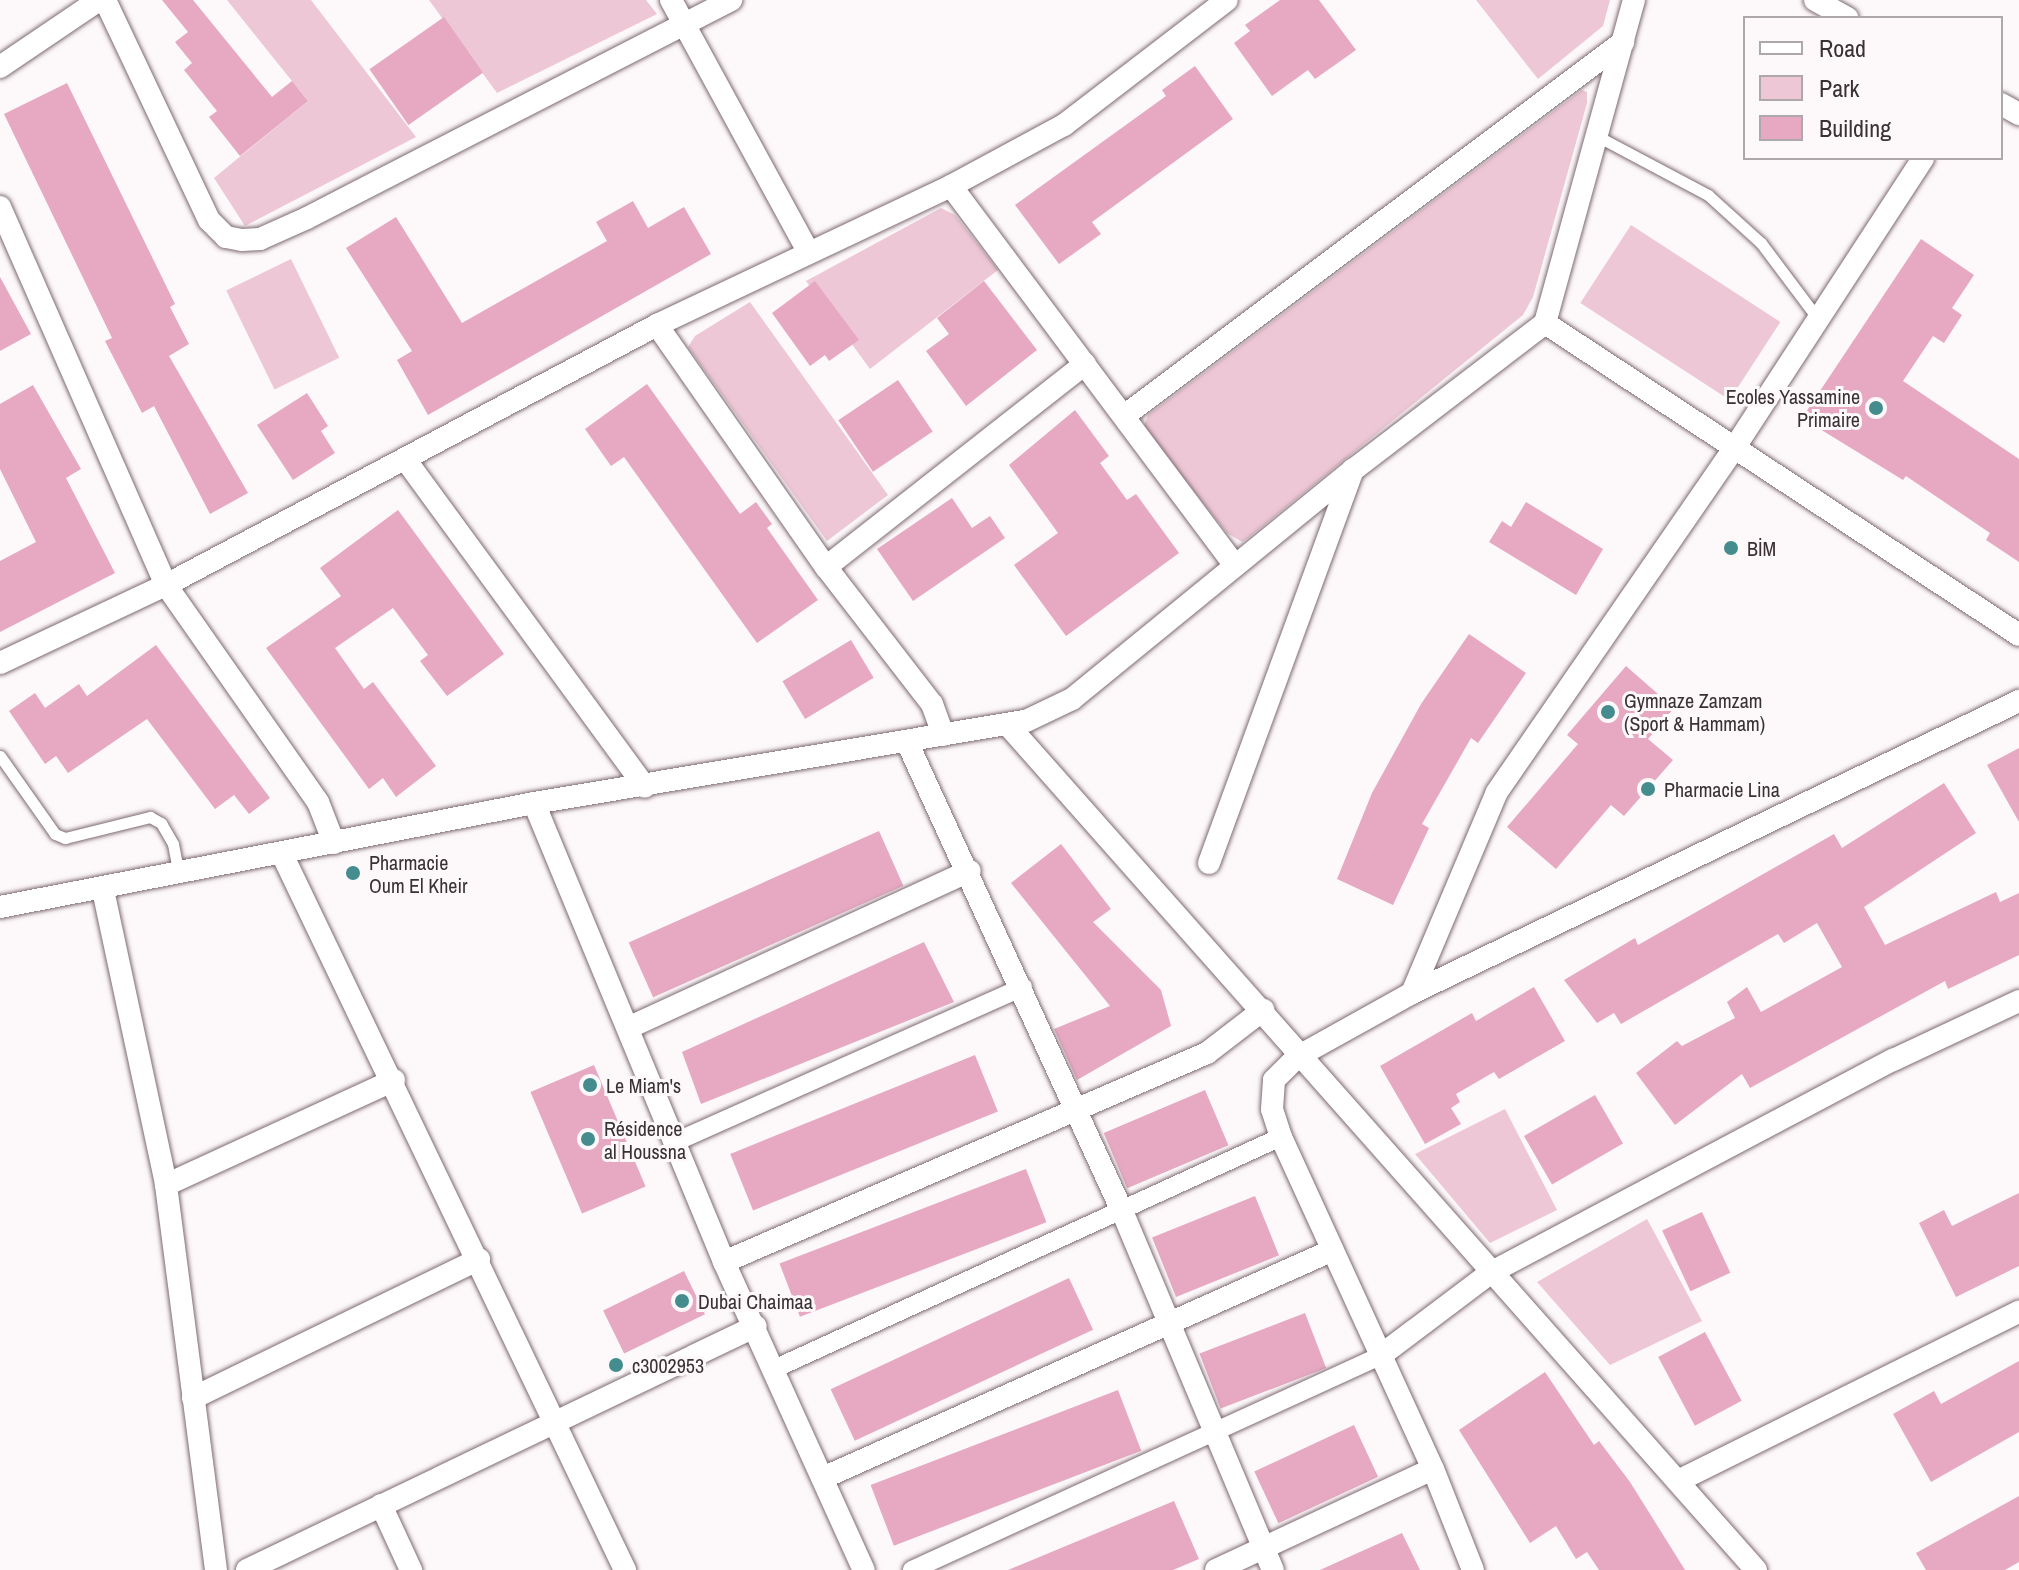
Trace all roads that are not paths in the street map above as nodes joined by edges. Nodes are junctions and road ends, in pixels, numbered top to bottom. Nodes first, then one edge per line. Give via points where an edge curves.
1 (102, 0) edge
2 (671, 0) edge
3 (731, 0) edge
4 (1227, 0) edge
5 (1634, 0) edge
6 (1815, 0) edge
7 (1843, 16) edge
8 (688, 24) junction
9 (1623, 42) junction
10 (0, 67) edge
11 (1597, 136) junction
12 (1922, 160) edge
13 (951, 186) junction
14 (0, 207) edge
15 (808, 251) junction
16 (1818, 319) junction
17 (1545, 323) junction
18 (657, 325) junction
19 (1085, 364) junction
20 (1124, 416) junction
21 (1733, 450) junction
22 (405, 459) junction
23 (1353, 470) junction
24 (1235, 565) junction
25 (826, 567) junction
26 (166, 585) junction
27 (2019, 635) edge
28 (0, 663) edge
29 (2019, 701) edge
30 (1007, 724) junction
31 (943, 735) junction
32 (908, 744) junction
33 (0, 756) edge
34 (645, 787) junction
35 (534, 803) junction
36 (334, 843) junction
37 (282, 854) junction
38 (1209, 863) dead end
39 (970, 871) junction
40 (179, 875) junction
41 (103, 890) junction
42 (0, 907) edge
43 (1023, 987) junction
44 (1412, 993) junction
45 (2019, 1001) edge
46 (1263, 1010) junction
47 (628, 1028) junction
48 (1297, 1057) junction
49 (394, 1080) junction
50 (1076, 1113) junction
51 (1281, 1137) junction
52 (675, 1142) junction
53 (166, 1185) junction
54 (1122, 1211) junction
55 (1333, 1250) junction
56 (479, 1259) junction
57 (724, 1262) junction
58 (1490, 1273) junction
59 (2019, 1312) edge
60 (1167, 1323) junction
61 (756, 1326) junction
62 (1380, 1356) junction
63 (774, 1369) junction
64 (193, 1398) junction
65 (555, 1421) junction
66 (1214, 1435) junction
67 (1433, 1469) junction
68 (825, 1477) junction
69 (1678, 1481) junction
70 (381, 1505) junction
71 (1265, 1549) junction
72 (216, 1570) edge
73 (247, 1570) edge
74 (411, 1570) edge
75 (625, 1570) edge
76 (864, 1570) edge
77 (912, 1570) edge
78 (1216, 1570) edge
79 (1273, 1570) edge
80 (1473, 1570) edge
81 (1756, 1570) edge

1 - 8 street via 209,220 226,237 242,240 260,239 307,218
1 - 10 street
2 - 8 street
3 - 8 street
4 - 13 street via 1064,125
5 - 9 street
6 - 7 street
8 - 15 street
9 - 11 street
9 - 20 street
11 - 16 lane via 1708,195 1761,243
11 - 17 street
12 - 16 street
13 - 15 street
13 - 19 street
14 - 26 street
15 - 18 street
16 - 21 street
17 - 21 street
17 - 23 street
18 - 22 street
18 - 25 street
19 - 20 street
19 - 25 street
20 - 24 street
21 - 27 street
21 - 44 street via 1497,792
22 - 26 street
22 - 34 street
23 - 24 street
23 - 38 street
24 - 30 street via 1072,699
25 - 31 street via 932,704
26 - 28 street
26 - 36 street via 318,802
29 - 44 street
30 - 31 street
30 - 46 street
31 - 32 street
32 - 34 street
32 - 39 street
33 - 40 lane via 55,834 65,838 150,817 161,823 173,844
34 - 35 street
35 - 36 street
35 - 47 street
36 - 37 street
37 - 40 street
37 - 49 street
39 - 43 street
39 - 47 street
40 - 41 street
41 - 42 street
41 - 53 street
43 - 50 street
43 - 52 street
44 - 48 street
45 - 58 street via 1893,1060
46 - 48 street
46 - 50 street via 1207,1053
47 - 52 street
48 - 51 street via 1274,1080 1272,1109
48 - 58 street
49 - 53 street
49 - 56 street
50 - 54 street
50 - 57 street
51 - 54 street
51 - 55 street
52 - 57 street
53 - 64 street
54 - 60 street
54 - 63 street
55 - 60 street
55 - 62 street
56 - 64 street
56 - 65 street
57 - 61 street
58 - 62 street
58 - 69 street
59 - 69 street
60 - 66 street
60 - 68 street
61 - 63 street
61 - 65 street
62 - 66 street
62 - 67 street
63 - 68 street
64 - 72 street
65 - 70 street
65 - 75 street
66 - 71 street
66 - 77 street
67 - 71 street
67 - 80 street
68 - 76 street
69 - 81 street
70 - 73 street
70 - 74 street
71 - 78 street
71 - 79 street

